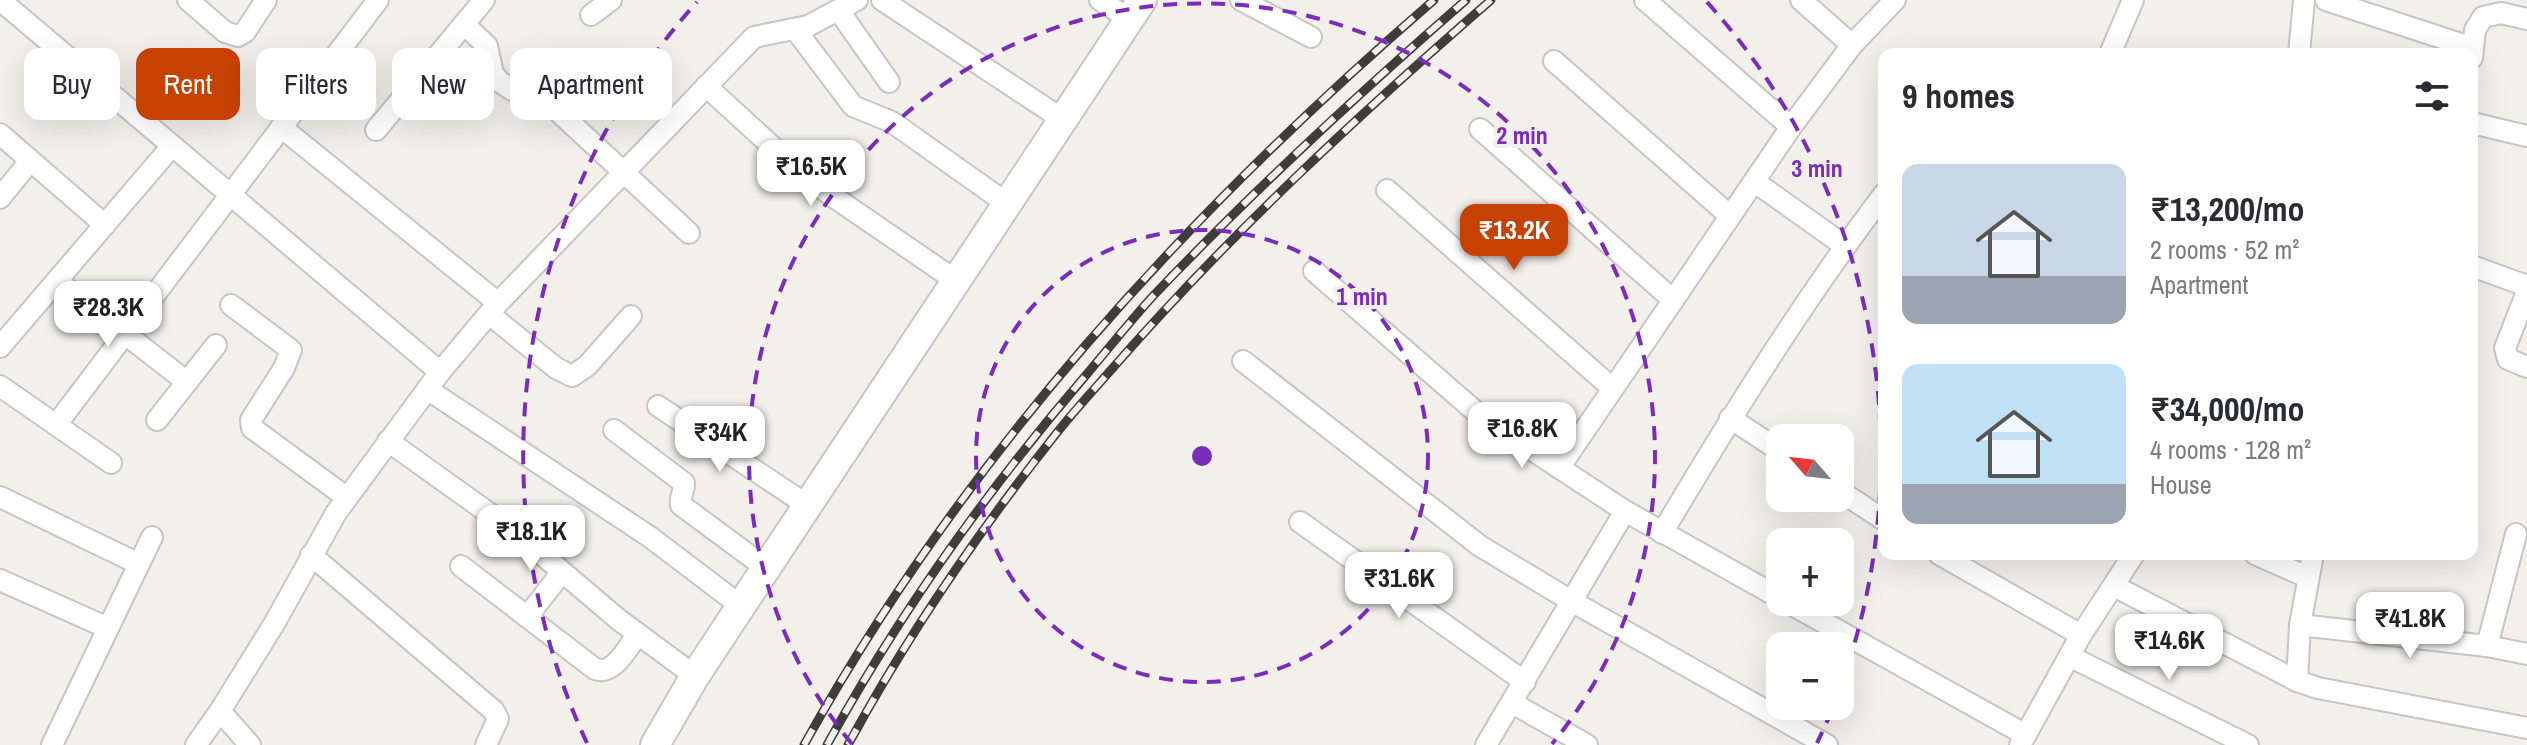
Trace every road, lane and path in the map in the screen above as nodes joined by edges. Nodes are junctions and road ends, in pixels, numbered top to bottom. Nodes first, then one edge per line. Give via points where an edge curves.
1 (188, 0) edge
2 (266, 0) edge
3 (378, 0) edge
4 (484, 0) edge
5 (611, 0) edge
6 (882, 0) edge
7 (1100, 0) edge
8 (1241, 0) edge
9 (1645, 0) edge
10 (1801, 0) edge
11 (1895, 0) edge
12 (2133, 0) edge
13 (2304, 0) edge
14 (2326, 0) edge
15 (2, 2) edge
16 (848, 5) edge
17 (1135, 10) edge
18 (591, 15) dead end
19 (2527, 19) edge
20 (464, 24) junction
21 (795, 29) junction
22 (1311, 37) dead end
23 (1852, 45) junction
24 (2113, 48) edge
25 (2300, 48) edge
26 (2459, 48) edge
27 (2473, 48) edge
28 (1554, 61) dead end
29 (889, 82) dead end
30 (706, 86) junction
31 (1062, 119) junction
32 (2478, 124) edge
33 (281, 127) junction
34 (1791, 127) junction
35 (1480, 129) dead end
36 (376, 130) dead end
37 (0, 134) edge
38 (2527, 136) edge
39 (172, 146) junction
40 (30, 161) junction
41 (622, 173) junction
42 (1755, 182) junction
43 (1387, 190) dead end
44 (229, 195) junction
45 (0, 198) edge
46 (1878, 202) edge
47 (1006, 203) junction
48 (1730, 216) junction
49 (105, 225) junction
50 (689, 233) dead end
51 (1845, 246) junction
52 (2478, 268) edge
53 (1314, 271) dead end
54 (955, 280) junction
55 (57, 281) junction
56 (2527, 286) edge
57 (2527, 292) edge
58 (1673, 300) junction
59 (231, 305) dead end
60 (493, 308) junction
61 (631, 316) dead end
62 (125, 334) junction
63 (216, 345) dead end
64 (0, 347) edge
65 (1243, 361) dead end
66 (2527, 367) edge
67 (440, 372) junction
68 (187, 382) junction
69 (0, 386) edge
70 (1612, 388) junction
71 (427, 389) junction
72 (658, 406) dead end
73 (1730, 418) junction
74 (157, 420) dead end
75 (56, 425) junction
76 (614, 430) dead end
77 (388, 441) junction
78 (1766, 442) edge
79 (111, 463) dead end
80 (1559, 468) junction
81 (0, 497) edge
82 (346, 497) junction
83 (1854, 499) edge
84 (807, 505) junction
85 (1625, 511) junction
86 (1878, 511) edge
87 (1300, 522) dead end
88 (1662, 533) junction
89 (2516, 534) dead end
90 (152, 537) dead end
91 (311, 555) junction
92 (1956, 560) edge
93 (2128, 560) edge
94 (2269, 560) edge
95 (2311, 560) edge
96 (139, 564) junction
97 (461, 566) dead end
98 (766, 568) junction
99 (562, 572) junction
100 (2307, 577) junction
101 (0, 580) edge
102 (2114, 586) junction
103 (1766, 590) edge
104 (1573, 602) junction
105 (741, 606) junction
106 (1811, 616) edge
107 (527, 617) junction
108 (2300, 625) junction
109 (108, 628) junction
110 (638, 634) junction
111 (2081, 635) junction
112 (2487, 646) junction
113 (2527, 654) edge
114 (2071, 657) junction
115 (695, 676) junction
116 (2297, 681) junction
117 (1525, 682) junction
118 (1512, 703) junction
119 (220, 711) junction
120 (2527, 728) edge
121 (2023, 740) edge
122 (52, 745) edge
123 (196, 745) edge
124 (250, 745) edge
125 (486, 745) edge
126 (655, 745) edge
127 (1486, 745) edge
128 (1587, 745) edge
129 (1827, 745) edge
130 (2248, 745) edge

1 - 2 street via 225,32 238,36
3 - 33 street
4 - 20 street
5 - 18 street
6 - 31 street
7 - 17 street
8 - 22 street
9 - 34 street
10 - 23 street
11 - 23 street
12 - 24 street
13 - 25 street
14 - 26 street
15 - 39 street
16 - 21 street
16 - 29 street
17 - 31 street
19 - 27 street via 2501,13 2483,17
20 - 36 street
20 - 41 street via 487,46 500,82 548,102
21 - 30 street via 754,37
21 - 47 street via 853,106 892,122
23 - 34 street
28 - 48 street
30 - 41 street
30 - 54 street via 828,193
31 - 47 street
32 - 38 street
33 - 44 street
33 - 60 street
34 - 42 street
35 - 58 street
37 - 40 street
39 - 44 street
39 - 49 street
40 - 45 street
40 - 49 street
41 - 50 street
41 - 60 street
42 - 48 street
42 - 51 street
43 - 70 street
44 - 62 street
44 - 67 street
46 - 51 street
47 - 54 street
48 - 58 street
49 - 55 street
51 - 73 street
52 - 56 street
53 - 80 street via 1476,412
54 - 84 street
55 - 62 street
55 - 64 street
57 - 66 street via 2505,348 2508,359
58 - 70 street
59 - 82 street via 291,350 251,420 252,428
60 - 61 street via 556,368 572,376
60 - 67 street
62 - 68 street
62 - 75 street
63 - 68 street
65 - 104 street via 1480,546
67 - 71 street
68 - 74 street
69 - 75 street
70 - 80 street
71 - 77 street
71 - 105 street via 650,537
72 - 84 street
73 - 78 street
73 - 88 street
75 - 79 street
76 - 98 street via 684,483 681,505
77 - 82 street
77 - 99 street
80 - 85 street
81 - 96 street
82 - 91 street
83 - 86 street
84 - 98 street
85 - 88 street
85 - 104 street
87 - 117 street
88 - 103 street
89 - 112 street
90 - 96 street
91 - 119 street
91 - 125 street via 494,711 498,719
92 - 111 street
93 - 102 street
94 - 100 street
95 - 100 street
96 - 109 street
97 - 107 street
98 - 105 street
99 - 107 street
99 - 110 street
100 - 108 street
101 - 109 street
102 - 111 street
102 - 116 street
104 - 117 street
104 - 129 street
105 - 115 street
106 - 121 street
107 - 110 street via 602,671
108 - 112 street
108 - 116 street
109 - 122 street
110 - 115 street
111 - 114 street
112 - 113 street
114 - 121 street
114 - 130 street
115 - 126 street
116 - 120 street
117 - 118 street
118 - 127 street
118 - 128 street
119 - 123 street
119 - 124 street

